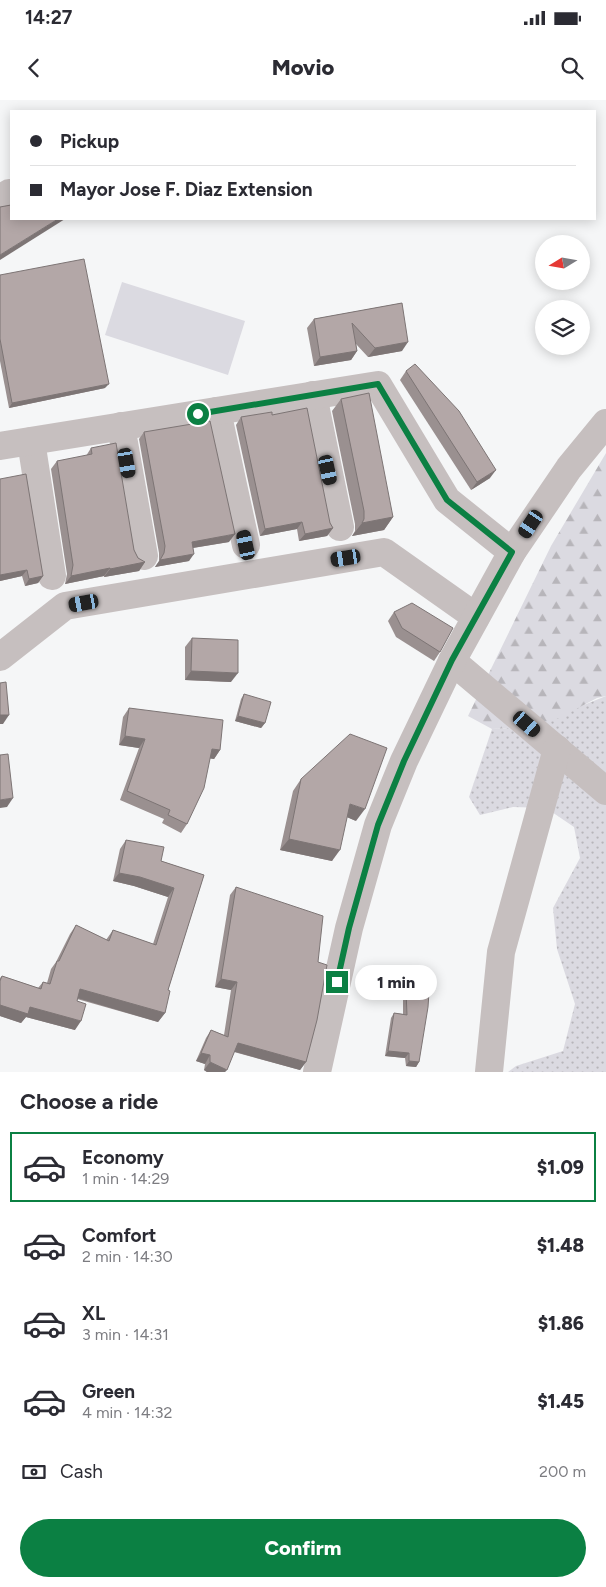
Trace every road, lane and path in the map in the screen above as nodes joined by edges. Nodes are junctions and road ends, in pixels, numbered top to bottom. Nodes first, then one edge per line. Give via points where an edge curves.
1 (313, 395) junction
2 (217, 411) junction
3 (606, 423) edge
4 (121, 426) junction
5 (31, 441) junction
6 (0, 446) edge
7 (340, 526) dead end
8 (246, 545) dead end
9 (512, 552) junction
10 (144, 556) dead end
11 (52, 576) dead end
12 (476, 617) junction
13 (0, 657) edge
14 (452, 660) junction
15 (557, 749) junction
16 (606, 791) edge
17 (317, 1072) edge
18 (489, 1072) edge

1 - 2 street
1 - 7 street
1 - 9 street via 378,384 447,500
2 - 4 street
2 - 8 street
3 - 9 street via 569,468
4 - 5 street
4 - 10 street
5 - 6 street
5 - 11 street
9 - 12 street
12 - 13 street via 384,552 65,606
12 - 14 street
14 - 15 street
14 - 17 street via 378,825 349,928
15 - 16 street
15 - 18 street via 501,952

